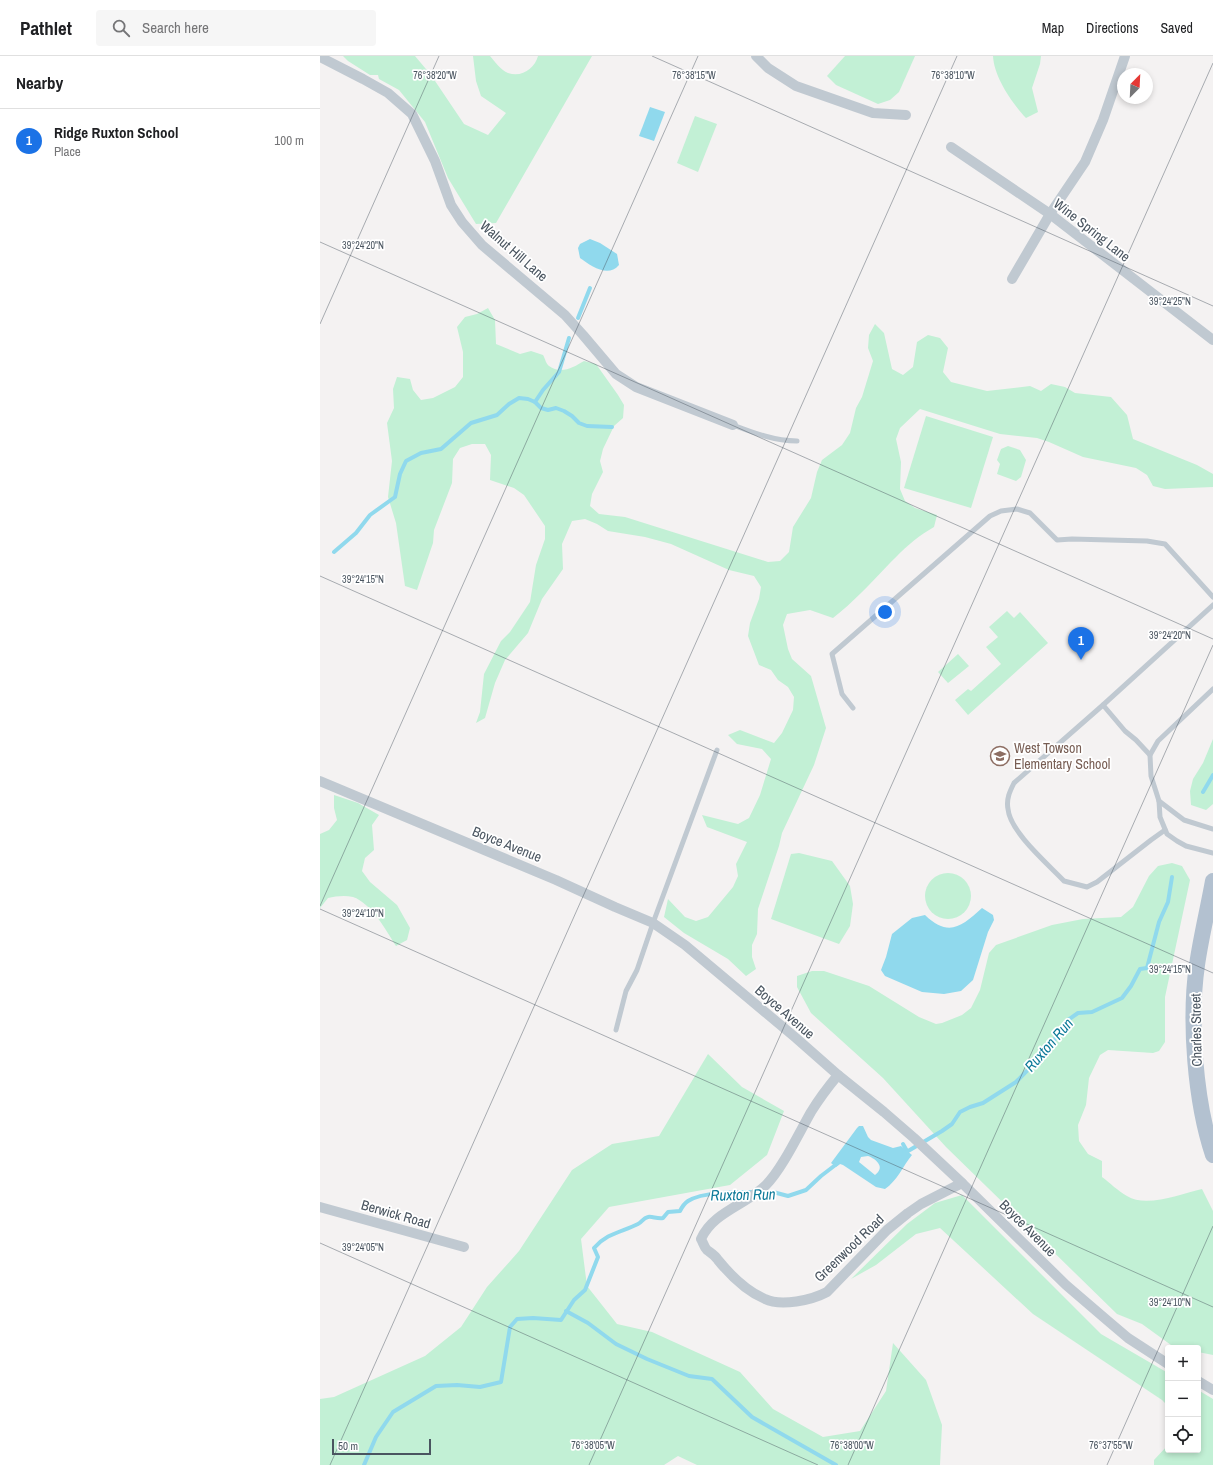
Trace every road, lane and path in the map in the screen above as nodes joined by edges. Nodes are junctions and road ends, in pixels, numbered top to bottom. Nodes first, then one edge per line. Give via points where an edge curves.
1 (756, 56) edge
2 (1125, 56) edge
3 (320, 57) edge
4 (906, 115) dead end
5 (951, 147) dead end
6 (1050, 214) junction
7 (1012, 279) dead end
8 (1213, 340) edge
9 (733, 425) joint
10 (797, 442) dead end
11 (1213, 597) edge
12 (1213, 605) edge
13 (1213, 689) edge
14 (1103, 705) junction
15 (853, 708) dead end
16 (717, 750) dead end
17 (1150, 755) junction
18 (320, 781) edge
19 (1158, 801) junction
20 (1213, 829) edge
21 (1166, 830) junction
22 (1213, 853) edge
23 (1213, 881) edge
24 (653, 923) junction
25 (616, 1030) dead end
26 (838, 1075) junction
27 (1213, 1155) edge
28 (962, 1183) junction
29 (320, 1207) edge
30 (464, 1247) dead end
31 (1165, 1362) edge
32 (1201, 1378) edge
33 (1213, 1381) edge
34 (1201, 1384) edge
35 (1213, 1390) edge

1 - 4 street via 768,68 796,86 873,113
2 - 6 street via 1104,120 1085,162
3 - 9 street, Walnut Hill Lane via 388,93 412,114 435,162 451,204 462,222 482,245 565,315 616,374 636,387
5 - 6 street, Wine Spring Lane
6 - 7 street
6 - 8 street, Wine Spring Lane
9 - 10 lane via 769,438
11 - 15 lane via 1164,544 1147,541 1057,540 1030,513 1017,509 1001,510 990,516 832,654 842,694
12 - 14 lane
13 - 17 lane via 1158,741
14 - 17 lane
14 - 21 lane via 1014,783 1008,795 1011,821 1018,832 1064,881 1087,887 1098,882
16 - 24 lane
17 - 19 lane via 1151,776
18 - 24 street, Boyce Avenue
19 - 20 lane via 1184,820
19 - 21 lane via 1160,817
21 - 22 lane via 1177,842
23 - 27 main road, Charles Street via 1197,966 1194,1007 1195,1053 1206,1132
24 - 25 lane via 637,970 626,991
24 - 26 street, Boyce Avenue via 685,945
26 - 28 street, Boyce Avenue via 914,1138
26 - 28 street, Greenwood Road via 819,1098 782,1163 766,1185 721,1215 705,1230 701,1239 706,1249 715,1255 730,1275 766,1300 790,1302 818,1296 827,1292 887,1230 908,1213
28 - 31 street, Boyce Avenue via 1078,1295 1128,1338
29 - 30 street, Berwick Road
32 - 33 street
34 - 35 street

